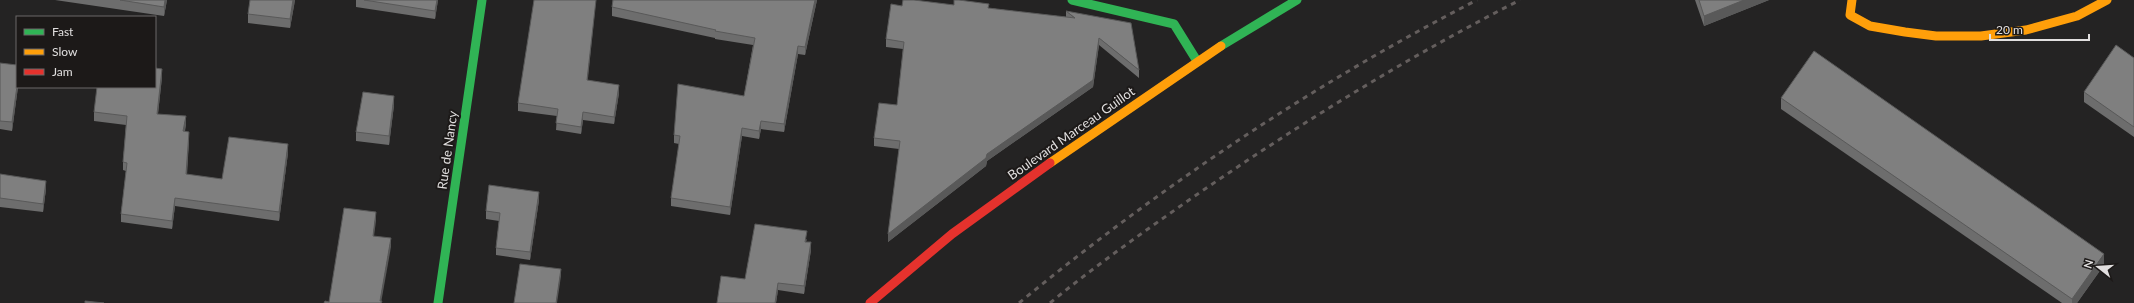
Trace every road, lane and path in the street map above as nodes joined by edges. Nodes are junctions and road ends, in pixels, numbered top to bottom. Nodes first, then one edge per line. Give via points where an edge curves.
1 (482, 0) edge
2 (1072, 0) edge
3 (1297, 0) edge
4 (1852, 0) edge
5 (2107, 0) edge
6 (1197, 61) junction
7 (438, 303) edge
8 (870, 303) edge

1 - 7 street, Rue de Nancy
2 - 6 street via 1174,24
3 - 6 street, Boulevard Marceau Guillot
4 - 5 street via 1850,15 1870,26 1936,36 1981,36 2026,30 2077,16
6 - 8 street, Boulevard Marceau Guillot via 952,234

